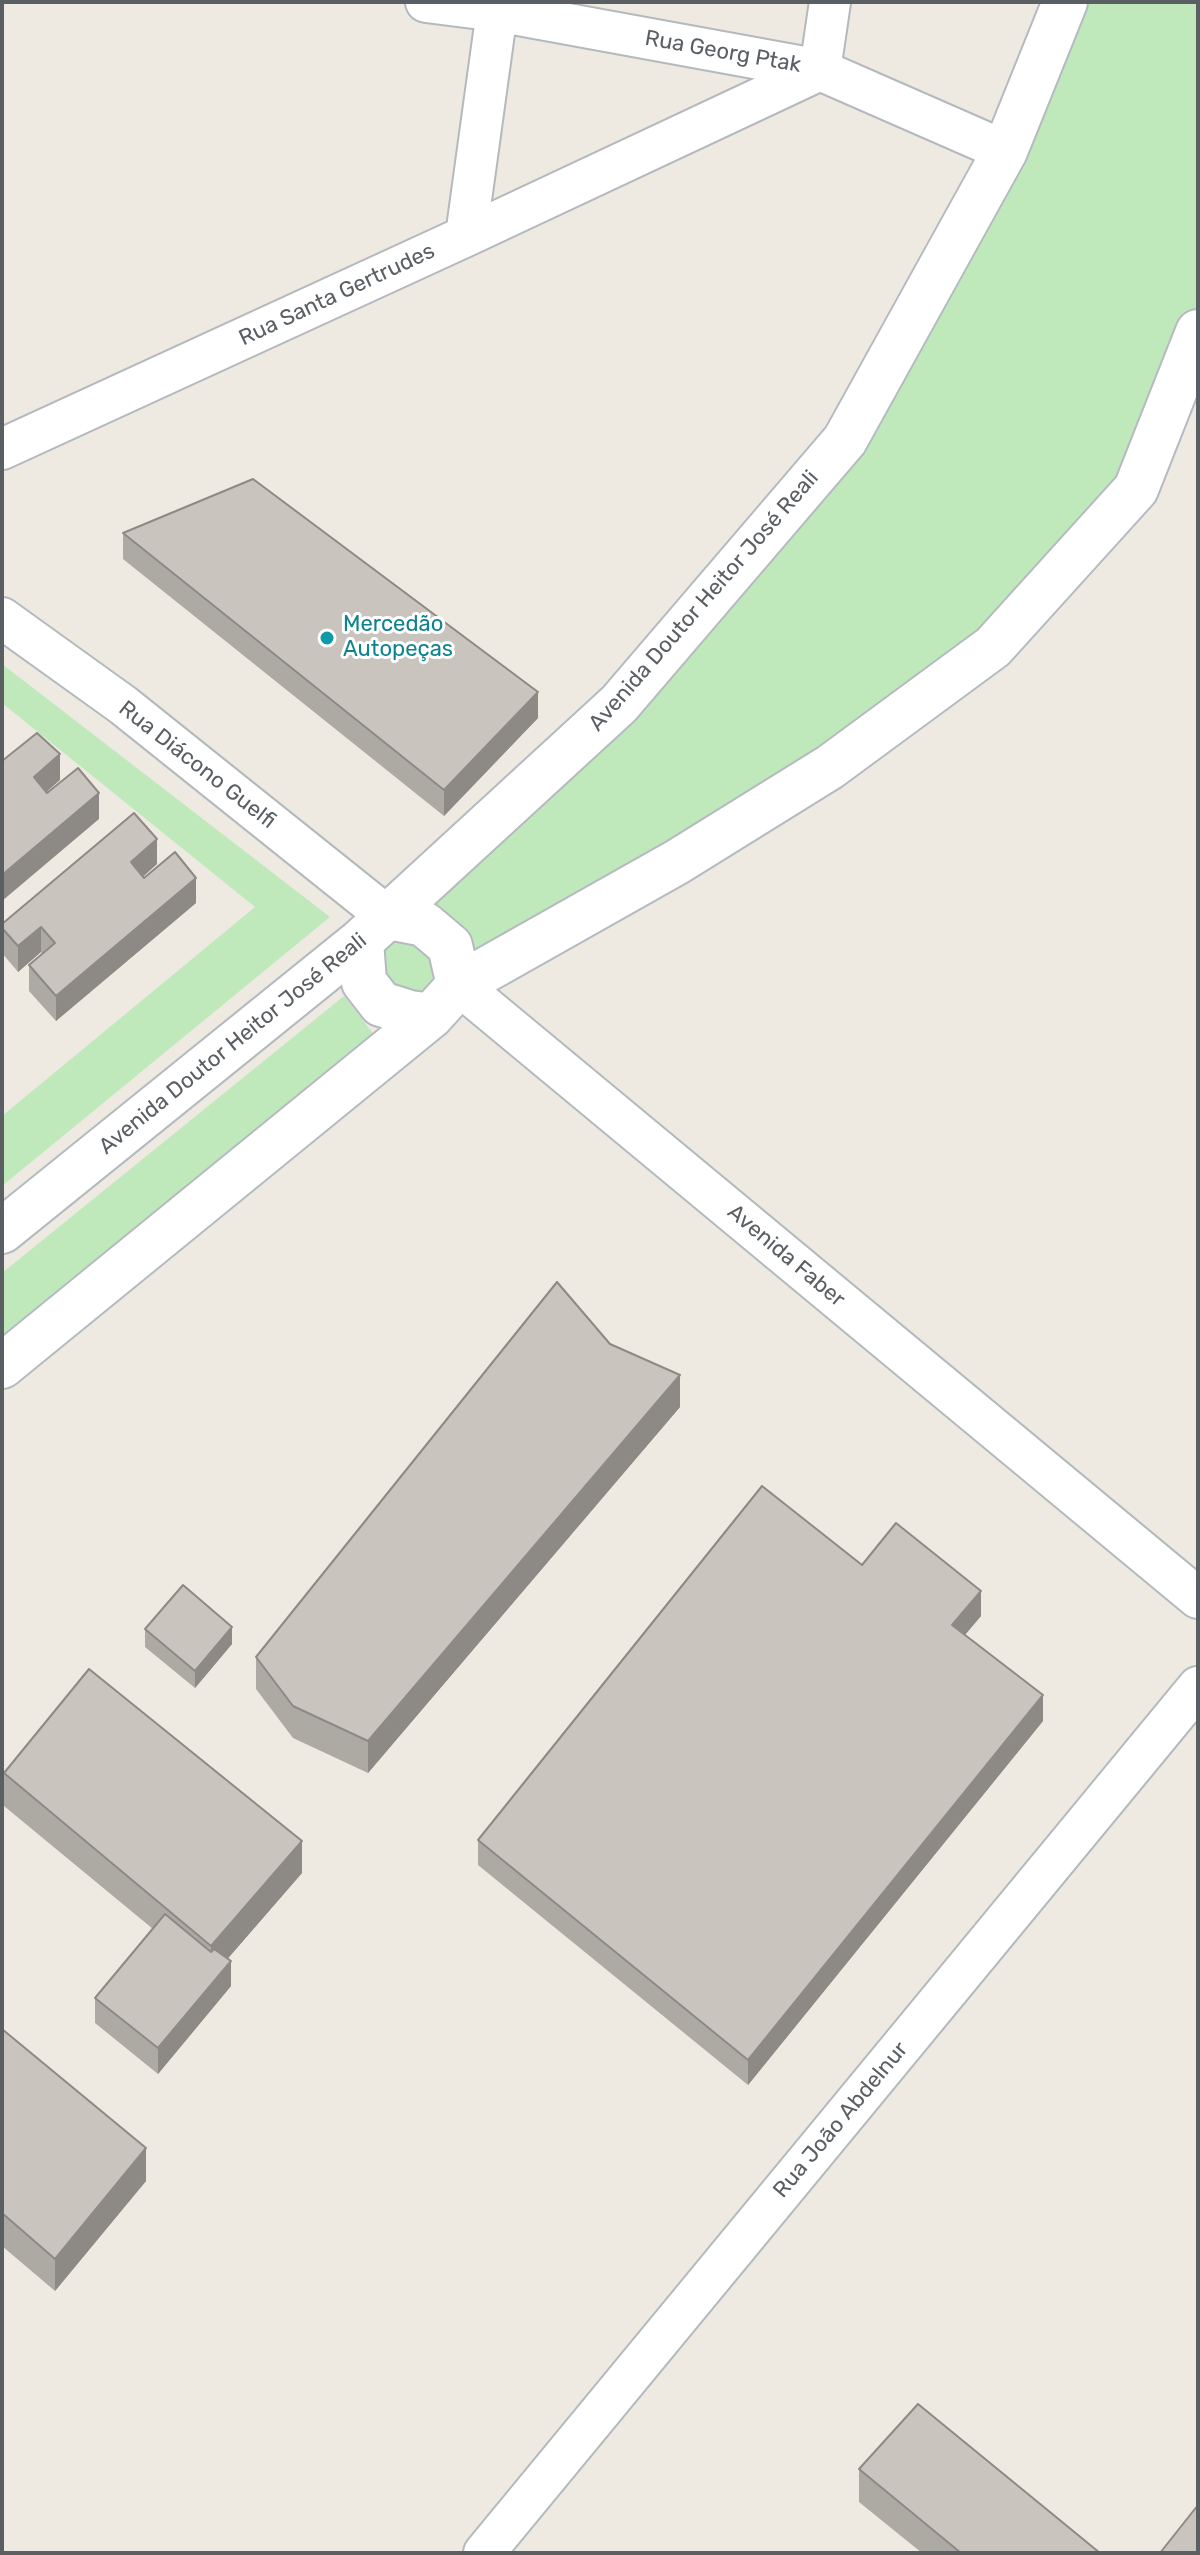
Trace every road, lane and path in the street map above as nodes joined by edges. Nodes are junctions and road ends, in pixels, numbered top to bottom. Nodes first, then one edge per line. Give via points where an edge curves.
1 (426, 2) edge
2 (830, 2) edge
3 (1065, 2) edge
4 (497, 11) junction
5 (820, 70) junction
6 (1005, 151) junction
7 (466, 236) junction
8 (1198, 332) edge
9 (2, 449) edge
10 (2, 618) edge
11 (375, 929) junction
12 (445, 1001) junction
13 (2, 1231) edge
14 (2, 1366) edge
15 (1198, 1598) edge
16 (1198, 1687) edge
17 (484, 2553) edge

1 - 4 street, Rua Georg Ptak
2 - 5 street
3 - 6 main road, Avenida Doutor Heitor José Reali
4 - 5 street, Rua Georg Ptak
4 - 7 street
5 - 6 street, Rua Georg Ptak
5 - 7 street, Rua Santa Gertrudes
6 - 11 main road, Avenida Doutor Heitor José Reali via 845,440 619,704
7 - 9 street, Rua Santa Gertrudes
8 - 12 main road via 1136,489 993,647 830,767
10 - 11 street, Rua Diácono Guelfi via 123,705
11 - 12 main road via 424,924 450,946
11 - 12 main road via 364,982 381,1004 410,1013
11 - 13 main road, Avenida Doutor Heitor José Reali
12 - 14 main road
12 - 15 street, Avenida Faber
16 - 17 street, Rua João Abdelnur

